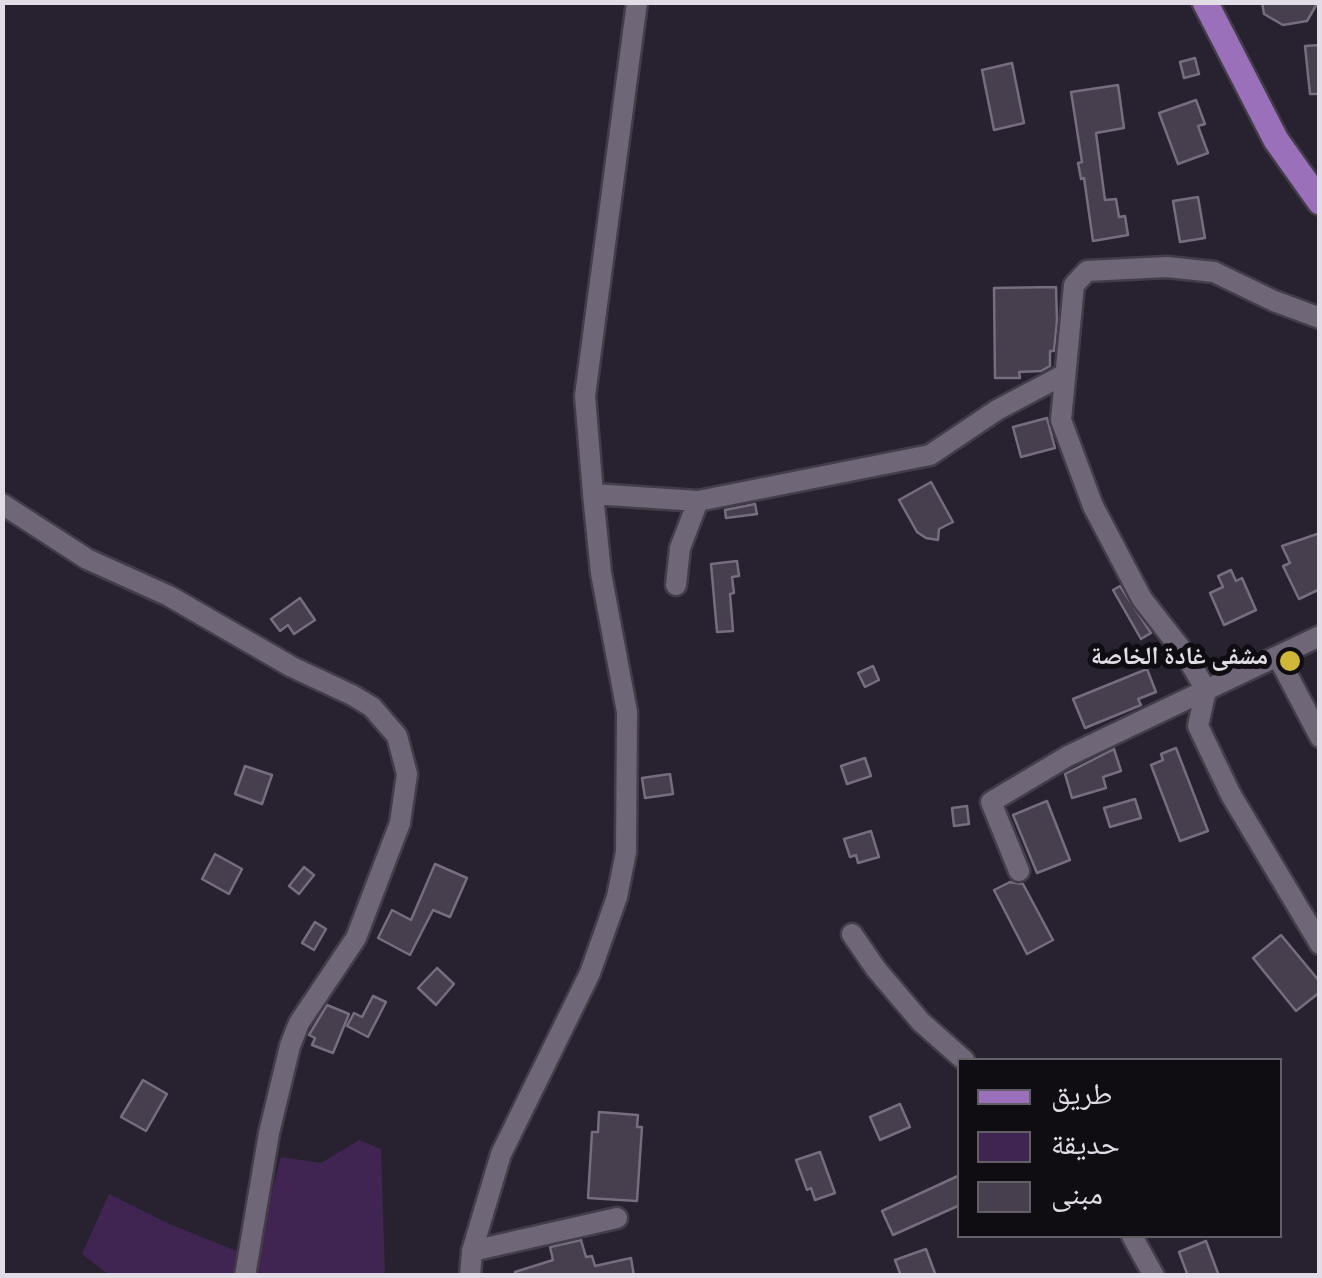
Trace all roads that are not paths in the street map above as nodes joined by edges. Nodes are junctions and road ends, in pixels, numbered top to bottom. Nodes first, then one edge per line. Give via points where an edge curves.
1 (637, 2) edge
2 (1206, 2) edge
3 (1320, 202) edge
4 (1320, 318) edge
5 (1065, 374) junction
6 (593, 494) junction
7 (698, 501) junction
8 (2, 504) edge
9 (676, 585) dead end
10 (1320, 636) edge
11 (1278, 656) junction
12 (1206, 690) junction
13 (1320, 737) edge
14 (1018, 871) dead end
15 (852, 934) dead end
16 (1320, 944) edge
17 (962, 1058) edge
18 (617, 1218) dead end
19 (1133, 1238) edge
20 (472, 1251) junction
21 (246, 1276) edge
22 (470, 1276) edge
23 (1154, 1276) edge

1 - 6 street via 585,396
2 - 3 main road via 1276,140
4 - 5 street via 1214,272 1088,271 1074,286
5 - 7 street via 930,455
5 - 12 street via 1061,420 1093,506 1142,598
6 - 7 street
6 - 20 street via 627,712 626,852 590,973 501,1154
7 - 9 street via 680,548
8 - 21 street via 87,560 170,596 352,696 398,736 408,774 400,823 356,938 290,1046
10 - 11 street
11 - 12 street
11 - 13 street
12 - 14 street via 1068,756 991,802
12 - 16 street via 1198,726 1230,795
15 - 17 street via 910,1009
18 - 20 street
19 - 23 street
20 - 22 street

